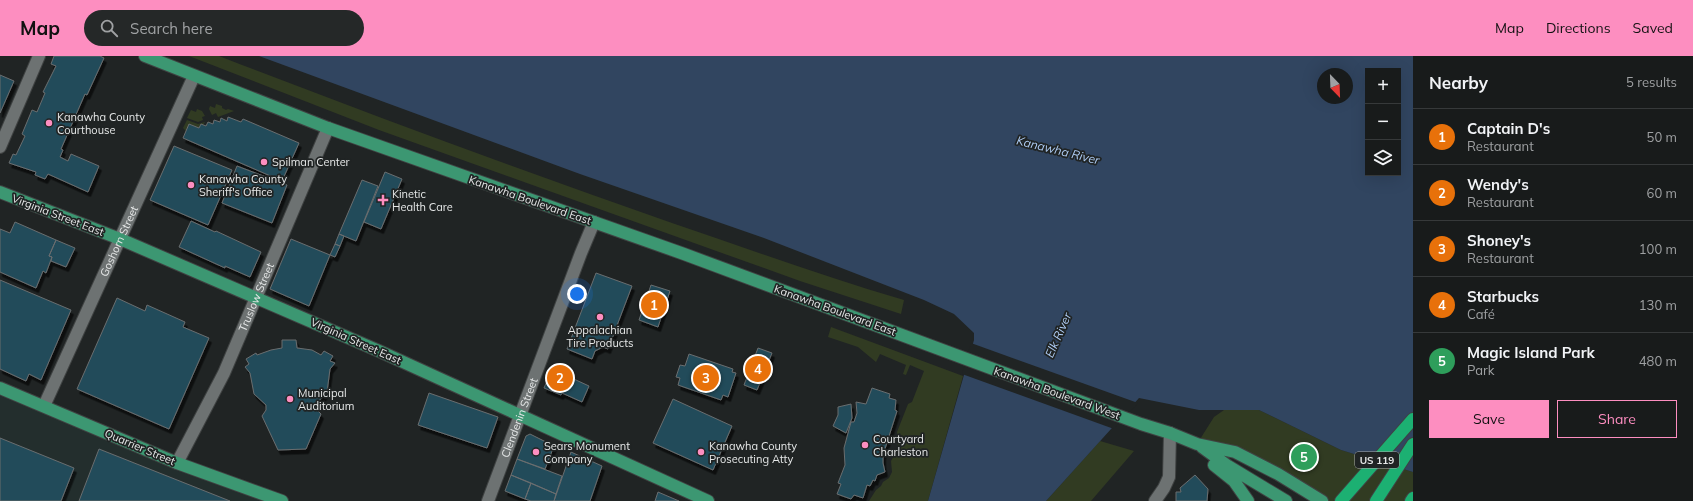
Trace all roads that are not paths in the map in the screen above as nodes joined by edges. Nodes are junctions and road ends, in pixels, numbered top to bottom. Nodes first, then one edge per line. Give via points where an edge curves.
1 (38, 56) edge
2 (145, 56) edge
3 (194, 76) junction
4 (328, 128) junction
5 (0, 147) edge
6 (0, 192) edge
7 (594, 222) junction
8 (120, 239) junction
9 (256, 298) junction
10 (917, 341) joint
11 (0, 388) edge
12 (44, 406) junction
13 (521, 416) junction
14 (1413, 419) edge
15 (1170, 433) junction
16 (1197, 444) junction
17 (1413, 444) edge
18 (177, 463) junction
19 (1413, 498) edge
20 (700, 500) edge
21 (282, 501) edge
22 (488, 501) edge
23 (1155, 501) edge
24 (1248, 501) edge
25 (1286, 501) edge
26 (1322, 501) edge
27 (1341, 501) edge
28 (1376, 501) edge
29 (1411, 501) edge

1 - 5 street
2 - 3 main road, Kanawha Boulevard East
3 - 4 main road, Kanawha Boulevard East
3 - 8 street, Goshorn Street
4 - 7 main road, Kanawha Boulevard East
4 - 9 street, Truslow Street
6 - 8 main road, Virginia Street East
7 - 10 main road, Kanawha Boulevard East
7 - 13 street, Clendenin Street
8 - 9 main road, Virginia Street East
8 - 12 street, Goshorn Street
9 - 13 main road, Virginia Street East
9 - 18 street, Truslow Street via 224,374
10 - 15 main road, Kanawha Boulevard West
11 - 12 main road, Quarrier Street
12 - 18 main road, Quarrier Street
13 - 20 main road, Virginia Street East
13 - 22 street, Clendenin Street
14 - 27 highway, US 119
15 - 16 main road, Kanawha Boulevard West
15 - 23 street via 1169,477
16 - 24 main road via 1210,462 1234,481
16 - 25 main road, Kanawha Boulevard West
16 - 26 main road, Kanawha Boulevard West via 1235,452
17 - 28 highway
18 - 21 main road, Quarrier Street
19 - 29 highway

